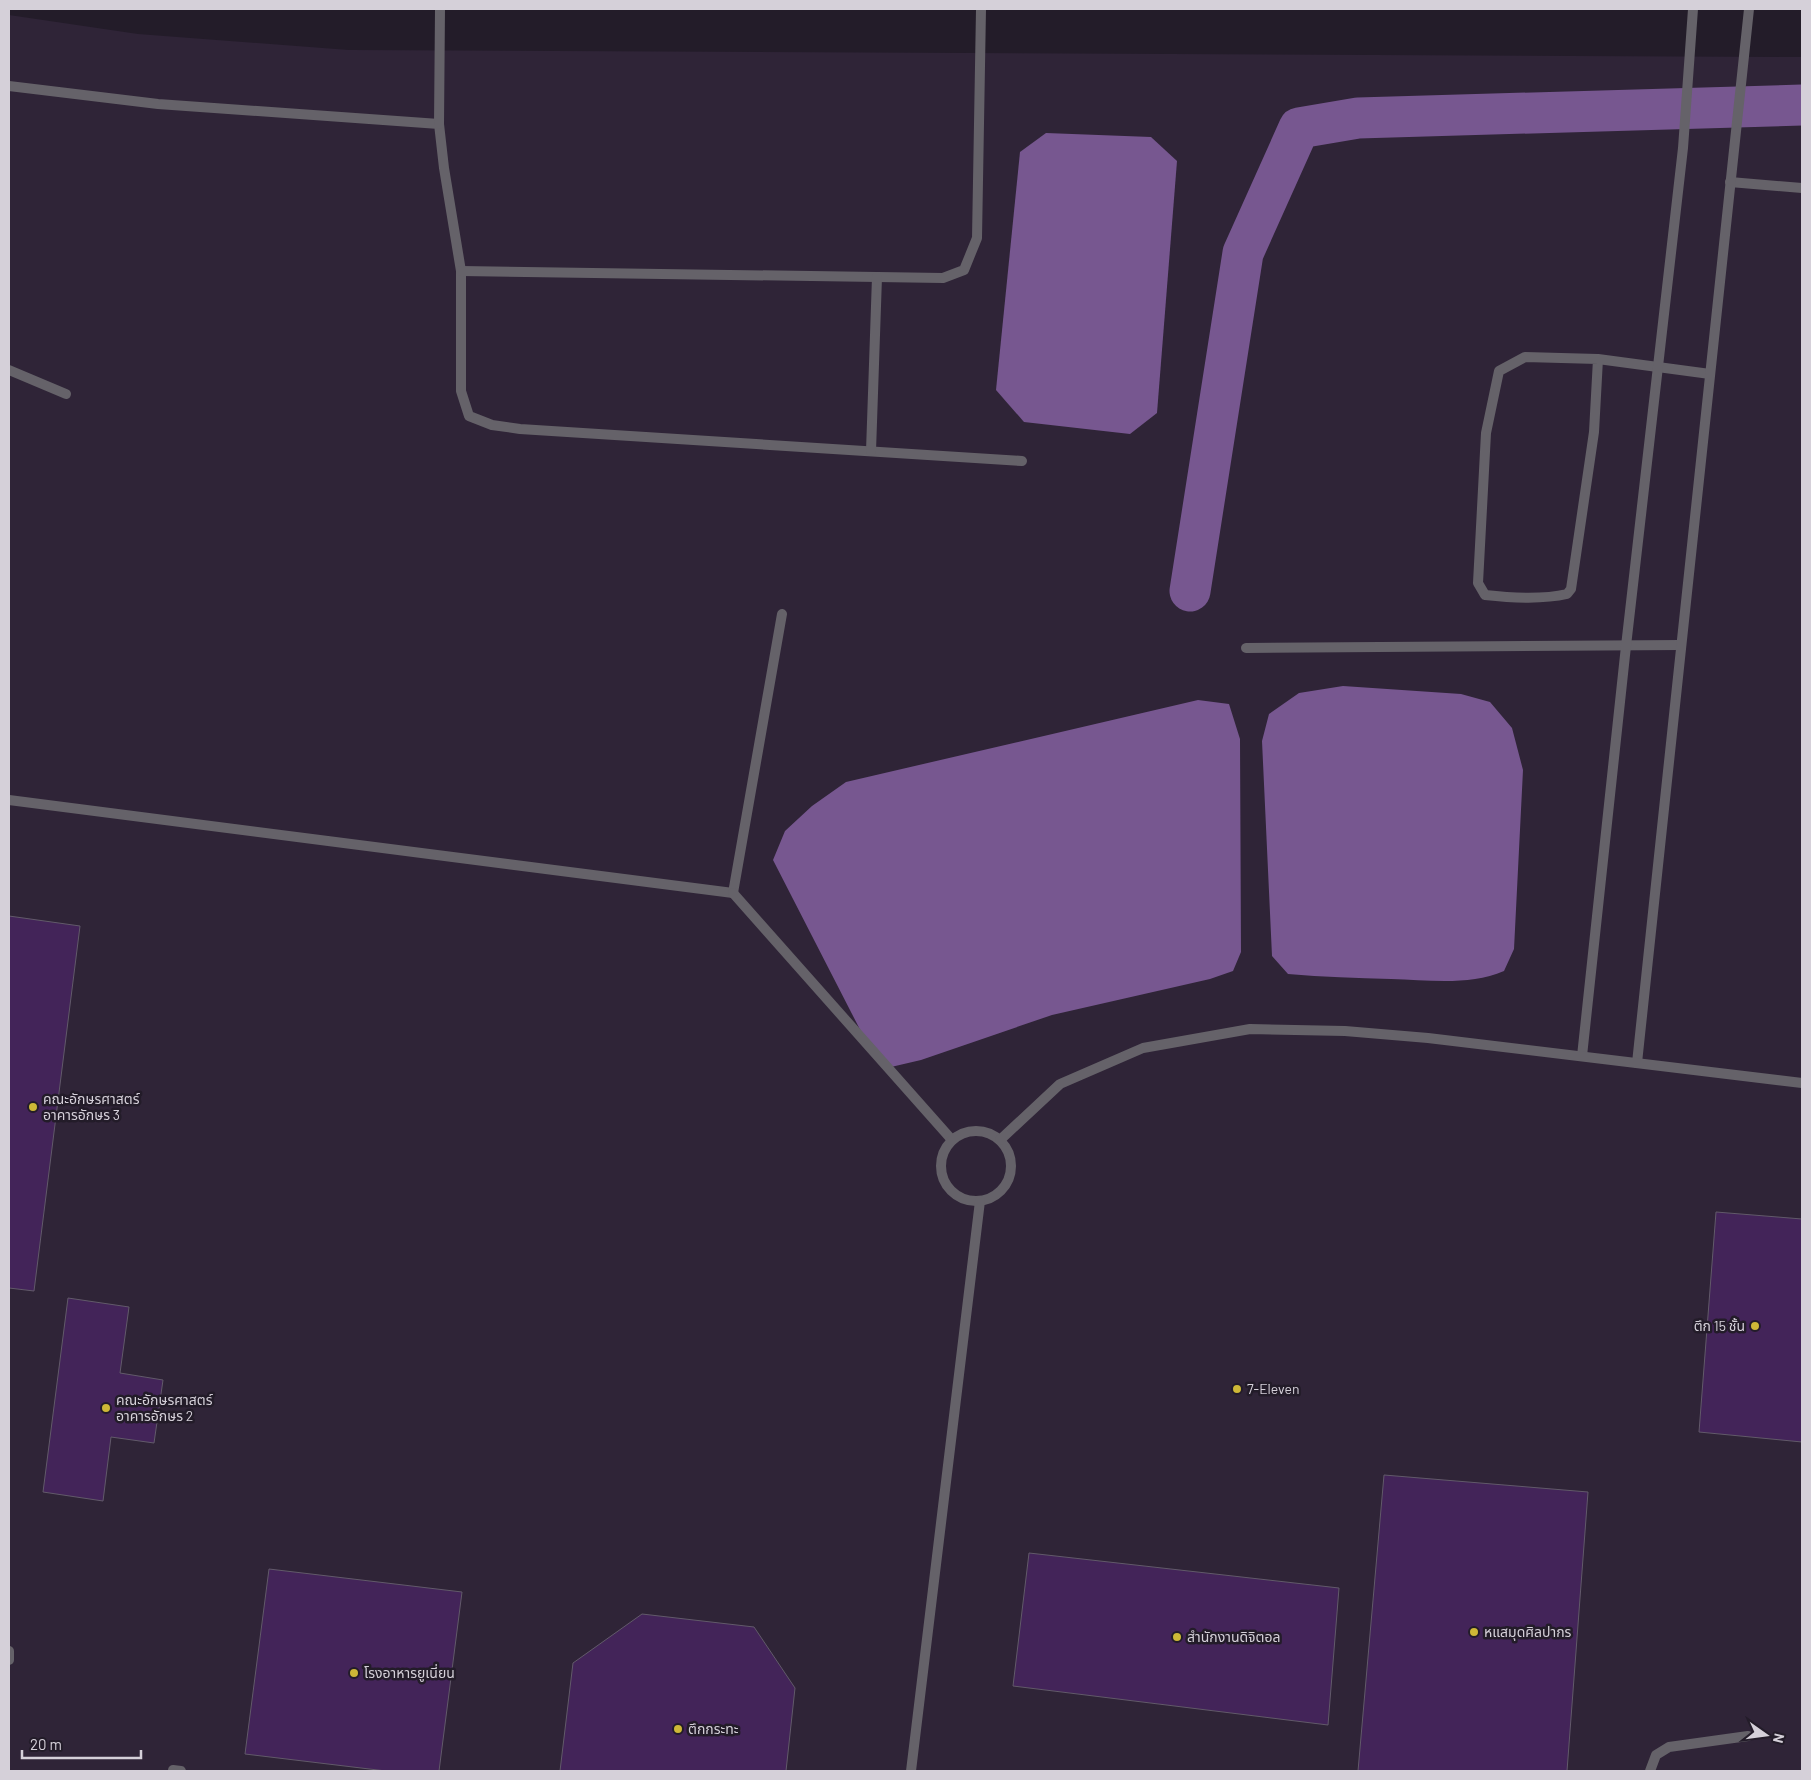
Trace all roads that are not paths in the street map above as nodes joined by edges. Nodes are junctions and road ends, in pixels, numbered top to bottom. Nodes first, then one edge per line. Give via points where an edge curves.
1 (440, 9) edge
2 (981, 9) edge
3 (1693, 9) edge
4 (1749, 9) edge
5 (9, 86) edge
6 (439, 124) junction
7 (1730, 182) junction
8 (1802, 188) edge
9 (461, 272) junction
10 (877, 277) junction
11 (1598, 359) junction
12 (1658, 366) junction
13 (9, 370) edge
14 (1710, 374) junction
15 (66, 394) dead end
16 (871, 451) junction
17 (1022, 461) dead end
18 (782, 614) dead end
19 (1681, 645) junction
20 (1626, 646) junction
21 (1246, 648) dead end
22 (9, 800) edge
23 (733, 893) junction
24 (1582, 1056) junction
25 (1637, 1063) junction
26 (1802, 1083) edge
27 (952, 1140) junction
28 (1000, 1140) junction
29 (980, 1201) junction
30 (9, 1651) edge
31 (9, 1660) edge
32 (1748, 1736) dead end
33 (911, 1771) edge
34 (1650, 1771) edge

1 - 6 street
2 - 10 street via 977,238 964,270 943,278
3 - 12 street via 1683,148
4 - 7 street
5 - 6 street via 158,104
6 - 9 street
7 - 8 street
7 - 14 street
9 - 10 street
9 - 16 street via 461,391 469,416 492,425 520,429
10 - 16 street
11 - 11 street via 1525,357 1499,371 1486,433 1478,583 1484,595 1512,598 1557,596 1567,594 1571,589 1594,432
11 - 12 street
12 - 14 street
12 - 20 street
13 - 15 street
14 - 19 street
16 - 17 street
18 - 23 street
19 - 20 street
19 - 25 street
20 - 21 street
20 - 24 street
22 - 23 street
23 - 27 street
24 - 25 street
24 - 28 street via 1345,1031 1250,1029 1143,1048 1060,1084
25 - 26 street
27 - 28 street via 963,1133 978,1131
27 - 29 street via 942,1162 944,1180 950,1190 968,1200
28 - 29 street via 1007,1149 1011,1166 1008,1178 1002,1189
29 - 33 street
30 - 31 street
32 - 34 street via 1669,1747 1656,1755

